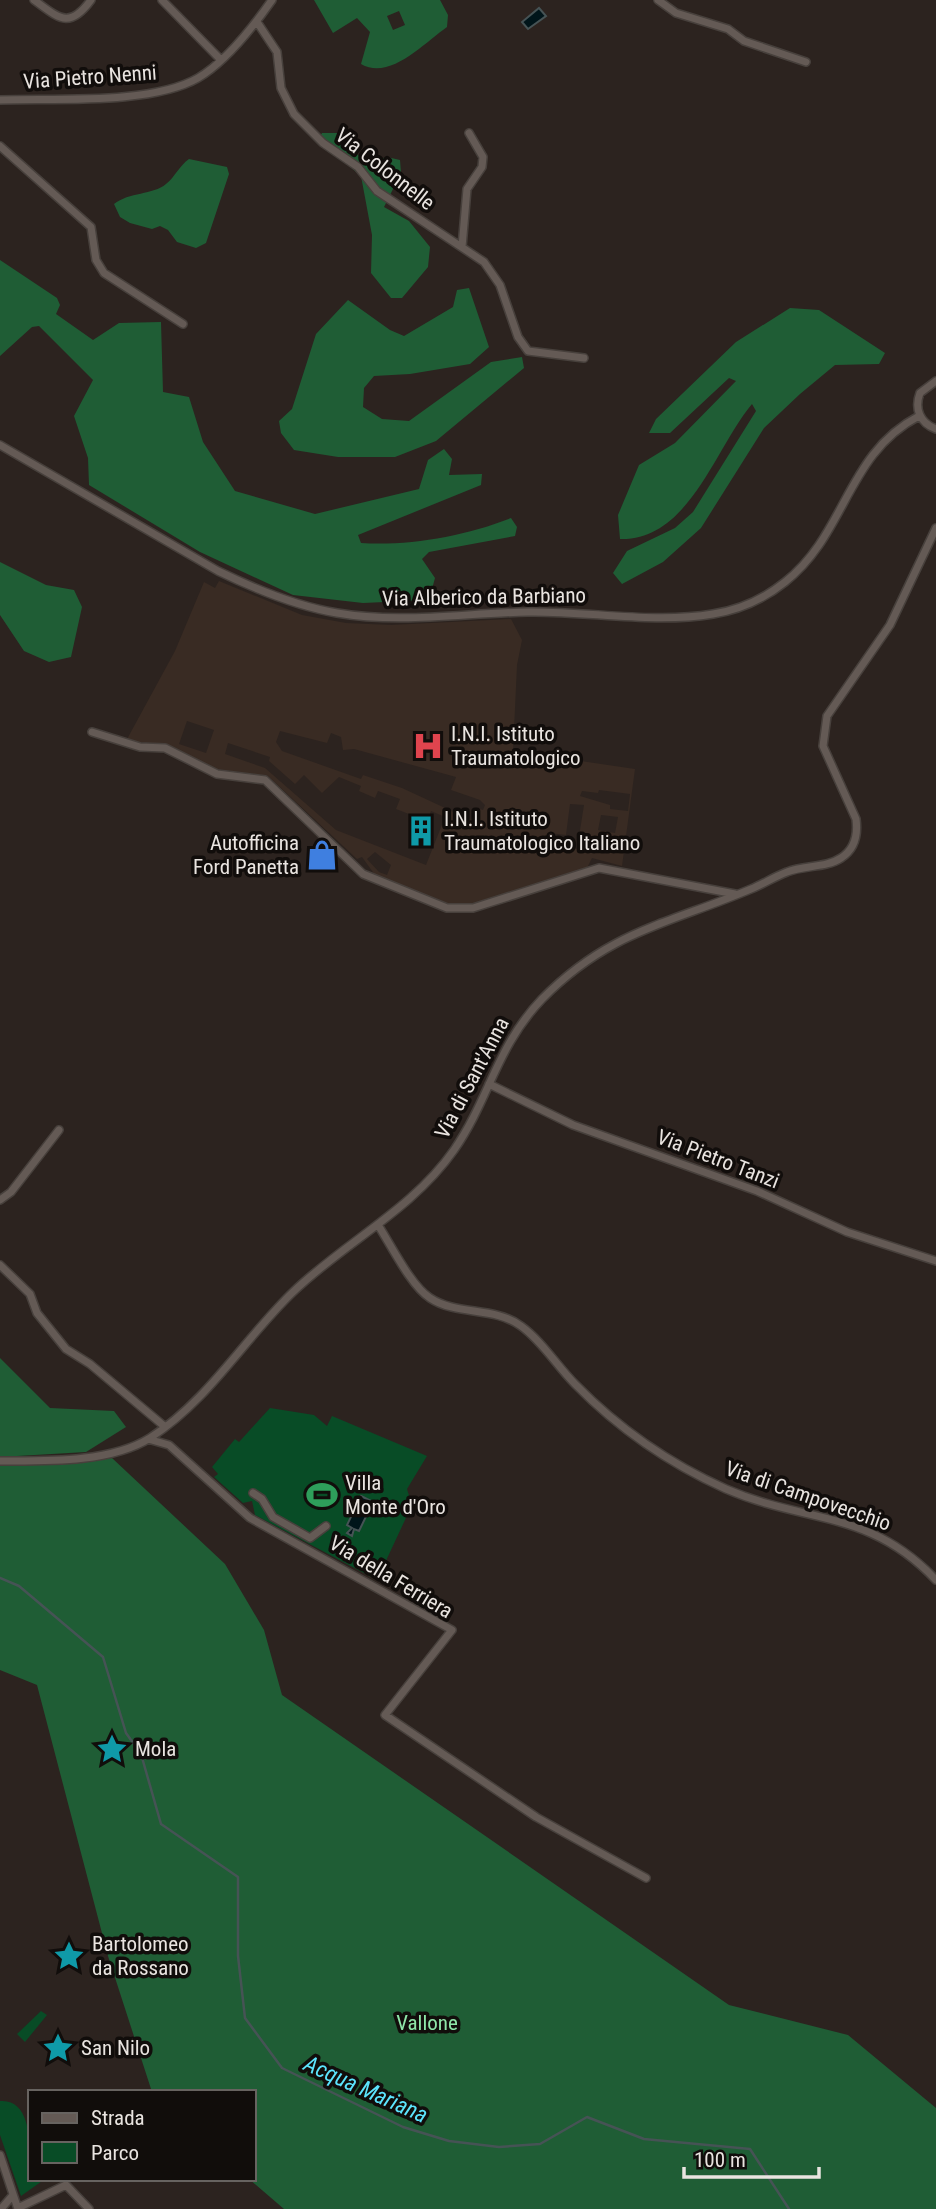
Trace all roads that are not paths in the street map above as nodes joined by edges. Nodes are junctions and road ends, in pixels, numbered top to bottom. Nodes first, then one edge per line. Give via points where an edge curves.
1 (34, 0) edge
2 (90, 0) edge
3 (162, 0) edge
4 (272, 0) edge
5 (658, 0) edge
6 (257, 22) junction
7 (220, 60) junction
8 (806, 62) dead end
9 (0, 100) edge
10 (469, 132) dead end
11 (0, 146) edge
12 (462, 247) junction
13 (183, 324) dead end
14 (584, 358) dead end
15 (936, 381) edge
16 (919, 416) junction
17 (936, 429) edge
18 (0, 445) edge
19 (936, 528) edge
20 (92, 732) dead end
21 (735, 894) junction
22 (489, 1084) junction
23 (59, 1130) dead end
24 (0, 1200) edge
25 (378, 1225) junction
26 (936, 1261) edge
27 (0, 1265) edge
28 (164, 1426) junction
29 (148, 1439) junction
30 (0, 1461) edge
31 (253, 1493) dead end
32 (326, 1526) dead end
33 (936, 1580) edge
34 (646, 1878) dead end
35 (1, 2159) edge
36 (13, 2195) junction
37 (1, 2209) edge
38 (18, 2209) edge
39 (89, 2209) edge

1 - 2 street via 64,19 79,15
3 - 7 street
4 - 6 street, Via Pietro Nenni
5 - 8 street via 676,13
6 - 7 street, Via Pietro Nenni
6 - 12 street, Via Colonnelle via 277,52 281,88 293,114 358,167 377,191
7 - 9 street, Via Pietro Nenni via 197,79 157,92
10 - 12 street via 484,157 467,188
11 - 13 street via 91,227 96,260 104,273
12 - 14 street, Via Colonnelle via 494,274 528,351
15 - 16 street via 920,393
16 - 17 street
16 - 18 street, Via Alberico da Barbiano via 892,432 871,454 818,548 785,583 749,604 684,617 530,612 377,617 312,607 249,586 218,570
19 - 21 street, Via di Sant'Anna via 890,625 827,716 823,746 856,819 856,840 833,862 795,869
20 - 21 street via 130,745 173,751 217,774 265,780 363,874 447,908 473,908 599,868
21 - 22 street, Via di Sant'Anna via 643,928 590,957 523,1019
22 - 25 street, Via di Sant'Anna via 445,1162 422,1189
22 - 26 street, Via Pietro Tanzi via 573,1125 757,1191 847,1232
23 - 24 street
25 - 28 street, Via di Sant'Anna via 290,1295 226,1371
25 - 33 street, Via di Campovecchio via 428,1297 494,1313 520,1325 599,1408 648,1447 741,1495 875,1533 904,1549
27 - 28 street via 30,1294 37,1312 65,1349 90,1364
28 - 29 street, Via di Sant'Anna
29 - 30 street, Via di Sant'Anna via 78,1459
29 - 34 street, Via della Ferriera via 169,1445 250,1518 452,1630 385,1715 536,1816
31 - 32 street via 273,1517 310,1538
35 - 36 street
36 - 37 street
36 - 38 street
38 - 39 street via 66,2185

